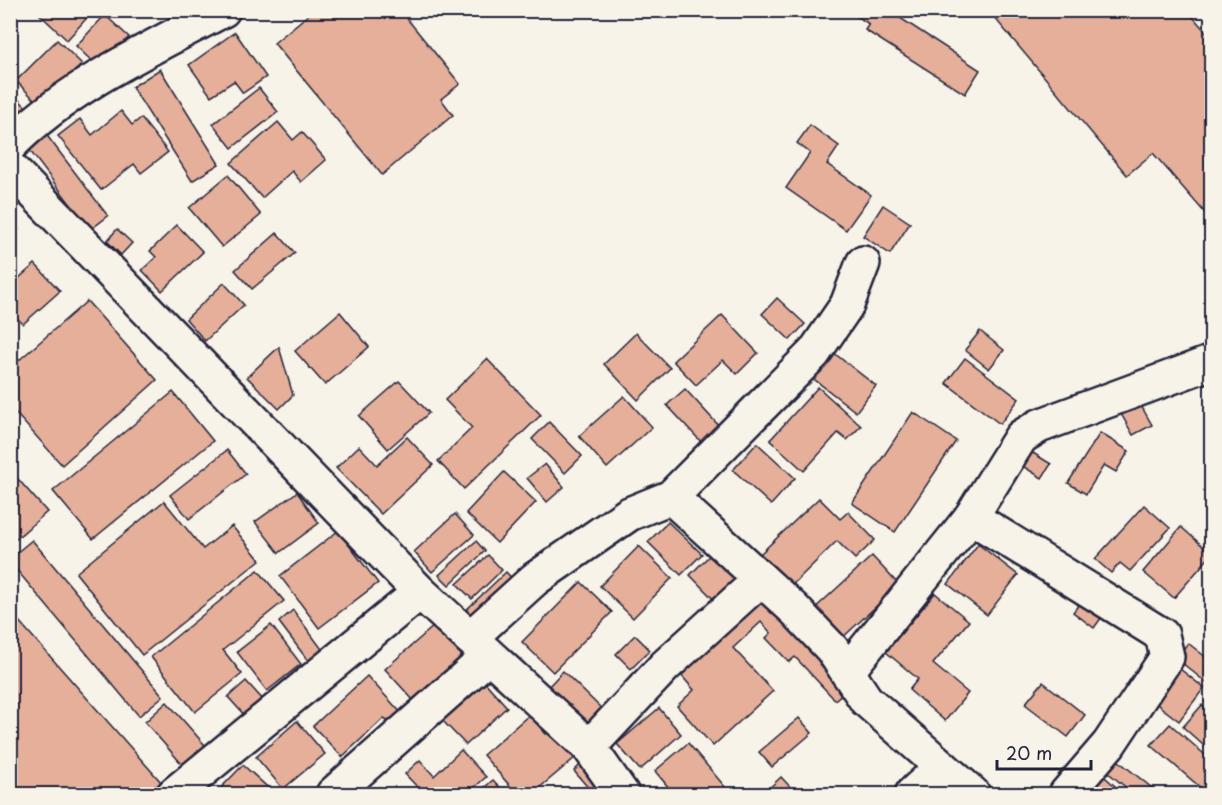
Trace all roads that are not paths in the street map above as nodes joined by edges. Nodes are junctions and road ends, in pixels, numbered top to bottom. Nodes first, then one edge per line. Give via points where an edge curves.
1 (223, 10) edge
2 (10, 145) edge
3 (10, 168) edge
4 (863, 263) dead end
5 (1212, 362) edge
6 (671, 497) junction
7 (971, 517) junction
8 (761, 579) junction
9 (420, 592) junction
10 (480, 647) junction
11 (847, 672) junction
12 (589, 747) junction
13 (942, 767) junction
14 (174, 795) edge
15 (333, 795) edge
16 (622, 795) edge
17 (912, 795) edge
18 (973, 795) edge
19 (1066, 795) edge

1 - 2 street via 85,84
3 - 9 street
4 - 6 street via 847,305 814,353
5 - 7 street via 1039,426 1021,437
6 - 8 street
6 - 10 street via 629,514 535,579
7 - 11 street
7 - 19 street via 1162,635 1167,657 1109,744
8 - 11 street via 832,650
8 - 12 street via 665,666
9 - 10 street
9 - 14 street
10 - 12 street
10 - 15 street
11 - 13 street via 866,700
12 - 16 street
13 - 17 street
13 - 18 street

